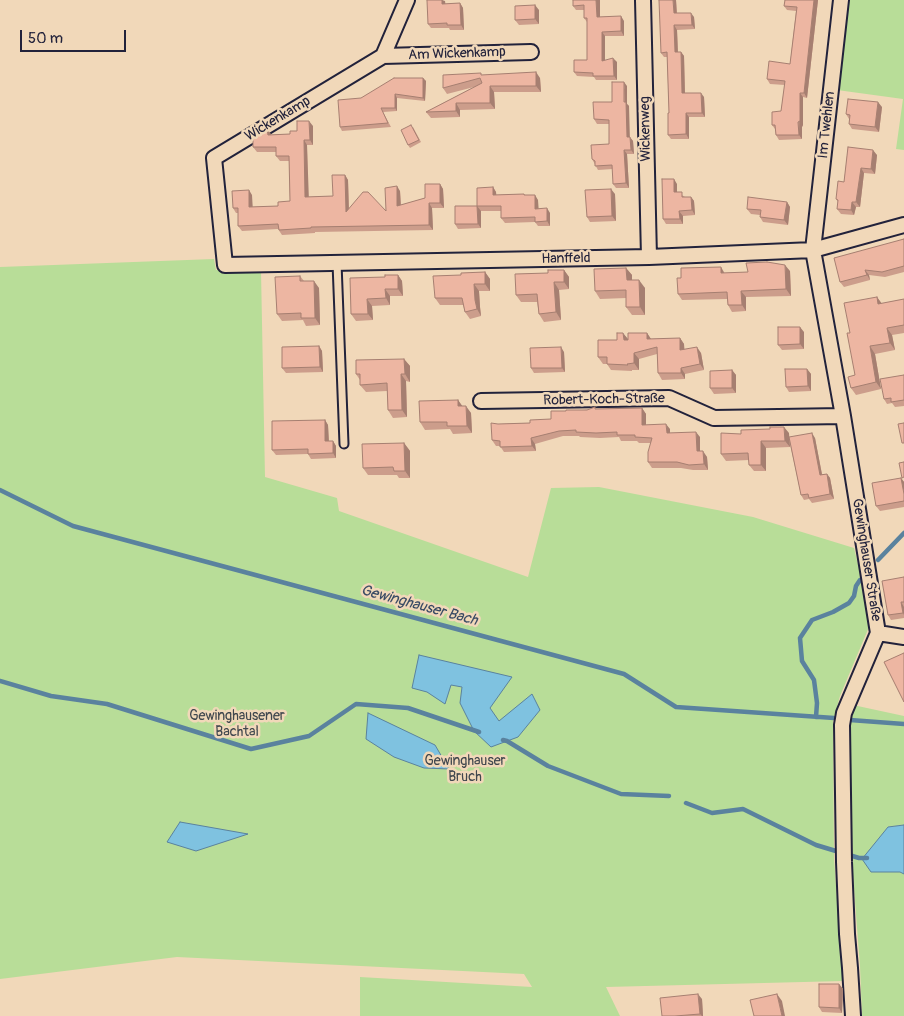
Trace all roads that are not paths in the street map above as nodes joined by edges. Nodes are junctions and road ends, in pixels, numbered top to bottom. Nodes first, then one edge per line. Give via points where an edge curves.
1 (407, 0) edge
2 (643, 0) edge
3 (841, 0) edge
4 (531, 52) dead end
5 (383, 56) junction
6 (904, 225) edge
7 (813, 250) junction
8 (649, 258) junction
9 (337, 263) junction
10 (225, 265) joint
11 (482, 401) dead end
12 (844, 416) junction
13 (344, 444) dead end
14 (878, 633) junction
15 (904, 637) edge
16 (853, 1016) edge

1 - 5 street
2 - 8 street, Wickenweg
3 - 7 street, Im Twehlen
4 - 5 street, Am Wickenkamp
5 - 10 street, Wickenkamp via 214,158
6 - 7 street, Hanffeld
7 - 8 street, Hanffeld
7 - 12 street, Gewinghauser Straße
8 - 9 street, Hanffeld
9 - 10 street, Hanffeld
9 - 13 lane
11 - 12 street, Robert-Koch-Straße via 669,398 714,418
12 - 14 street, Gewinghauser Straße
14 - 15 street
14 - 16 street, Gewinghauser Straße via 843,719 843,842

